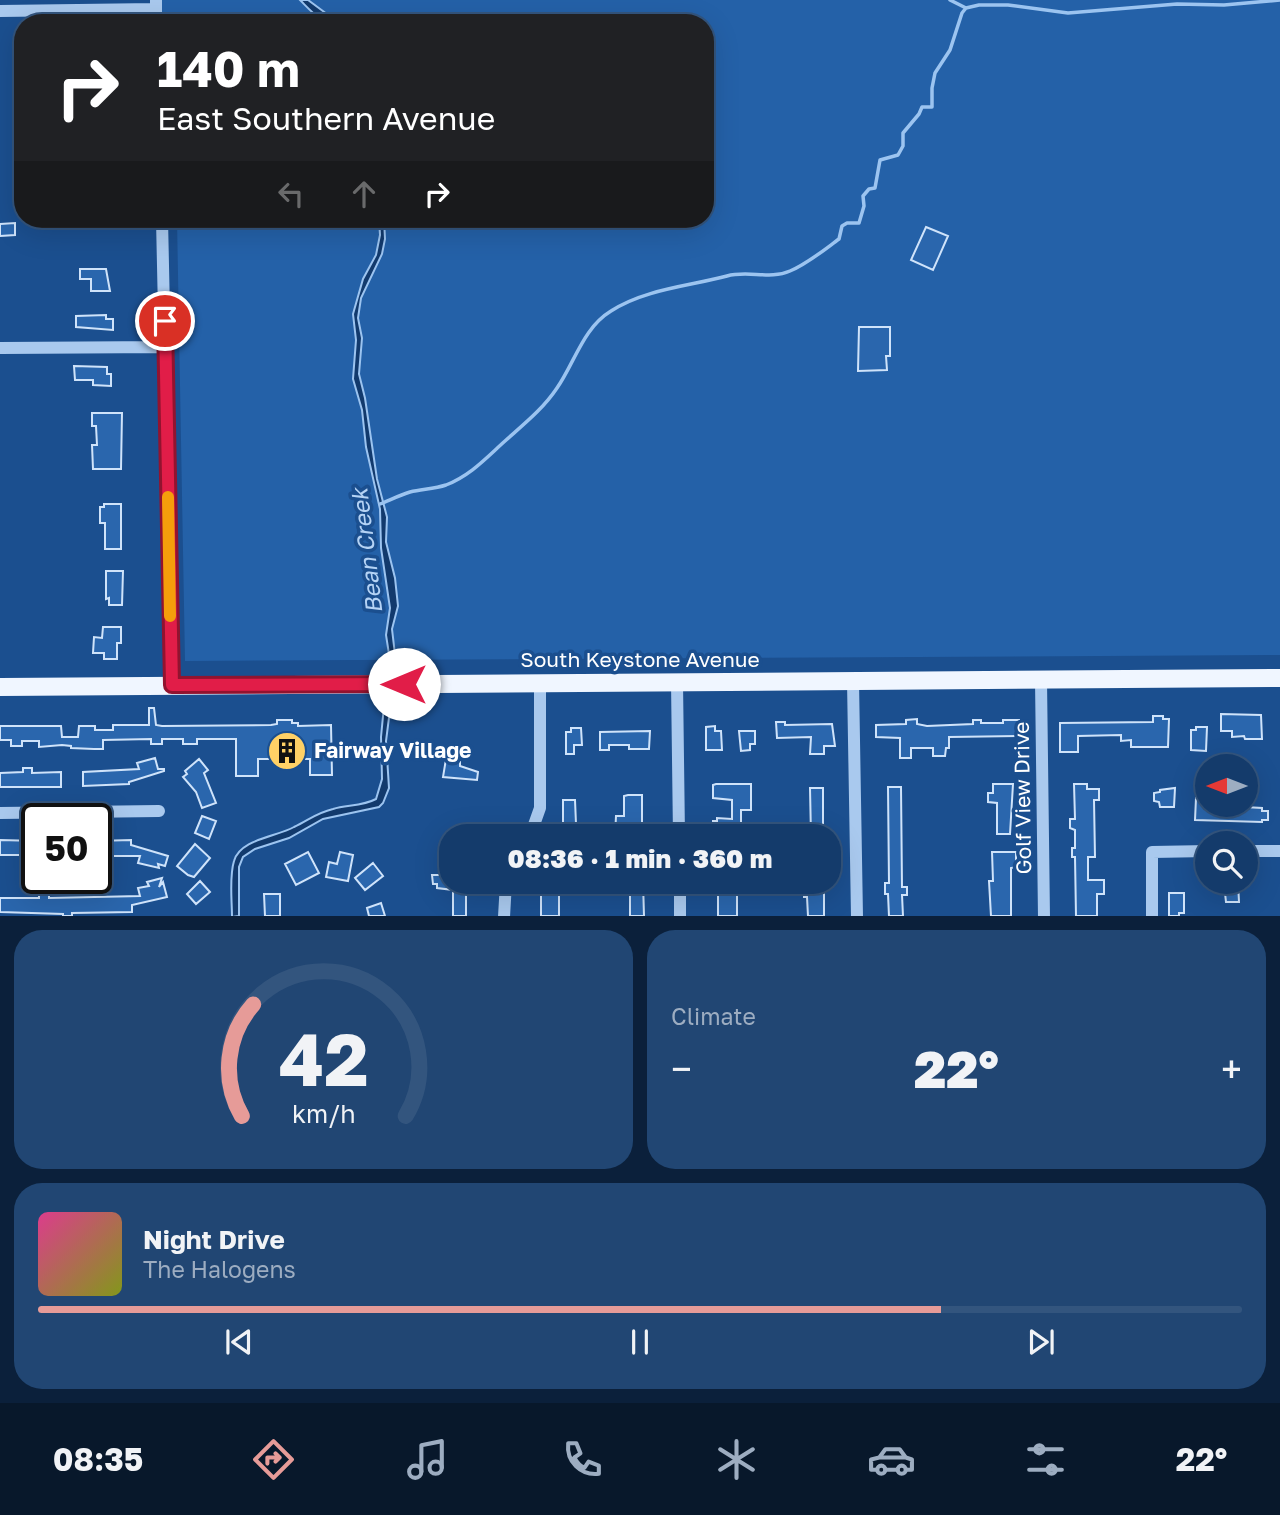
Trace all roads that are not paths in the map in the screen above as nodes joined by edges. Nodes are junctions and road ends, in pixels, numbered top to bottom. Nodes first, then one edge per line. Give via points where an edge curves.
1 (155, 5) edge
2 (0, 11) edge
3 (162, 228) edge
4 (166, 346) junction
5 (0, 348) edge
6 (1280, 678) edge
7 (1041, 680) junction
8 (853, 681) junction
9 (677, 682) junction
10 (540, 683) junction
11 (172, 685) junction
12 (0, 687) edge
13 (159, 811) dead end
14 (0, 813) edge
15 (534, 824) edge
16 (679, 824) edge
17 (1195, 851) edge
18 (1258, 851) edge
19 (1280, 851) edge
20 (505, 894) edge
21 (680, 894) edge
22 (503, 916) edge
23 (680, 916) edge
24 (857, 916) edge
25 (1044, 916) edge
26 (1152, 916) edge

1 - 2 street
3 - 4 street
4 - 5 street
4 - 11 street
6 - 7 main road, South Keystone Avenue
7 - 8 main road, South Keystone Avenue
7 - 25 street, Golf View Drive
8 - 9 main road, South Keystone Avenue
8 - 24 street
9 - 10 main road, South Keystone Avenue
9 - 16 street
10 - 11 main road, South Keystone Avenue
10 - 15 street via 540,808
11 - 12 main road, South Keystone Avenue
13 - 14 street
17 - 26 street via 1152,852
18 - 19 street
20 - 22 street
21 - 23 street

